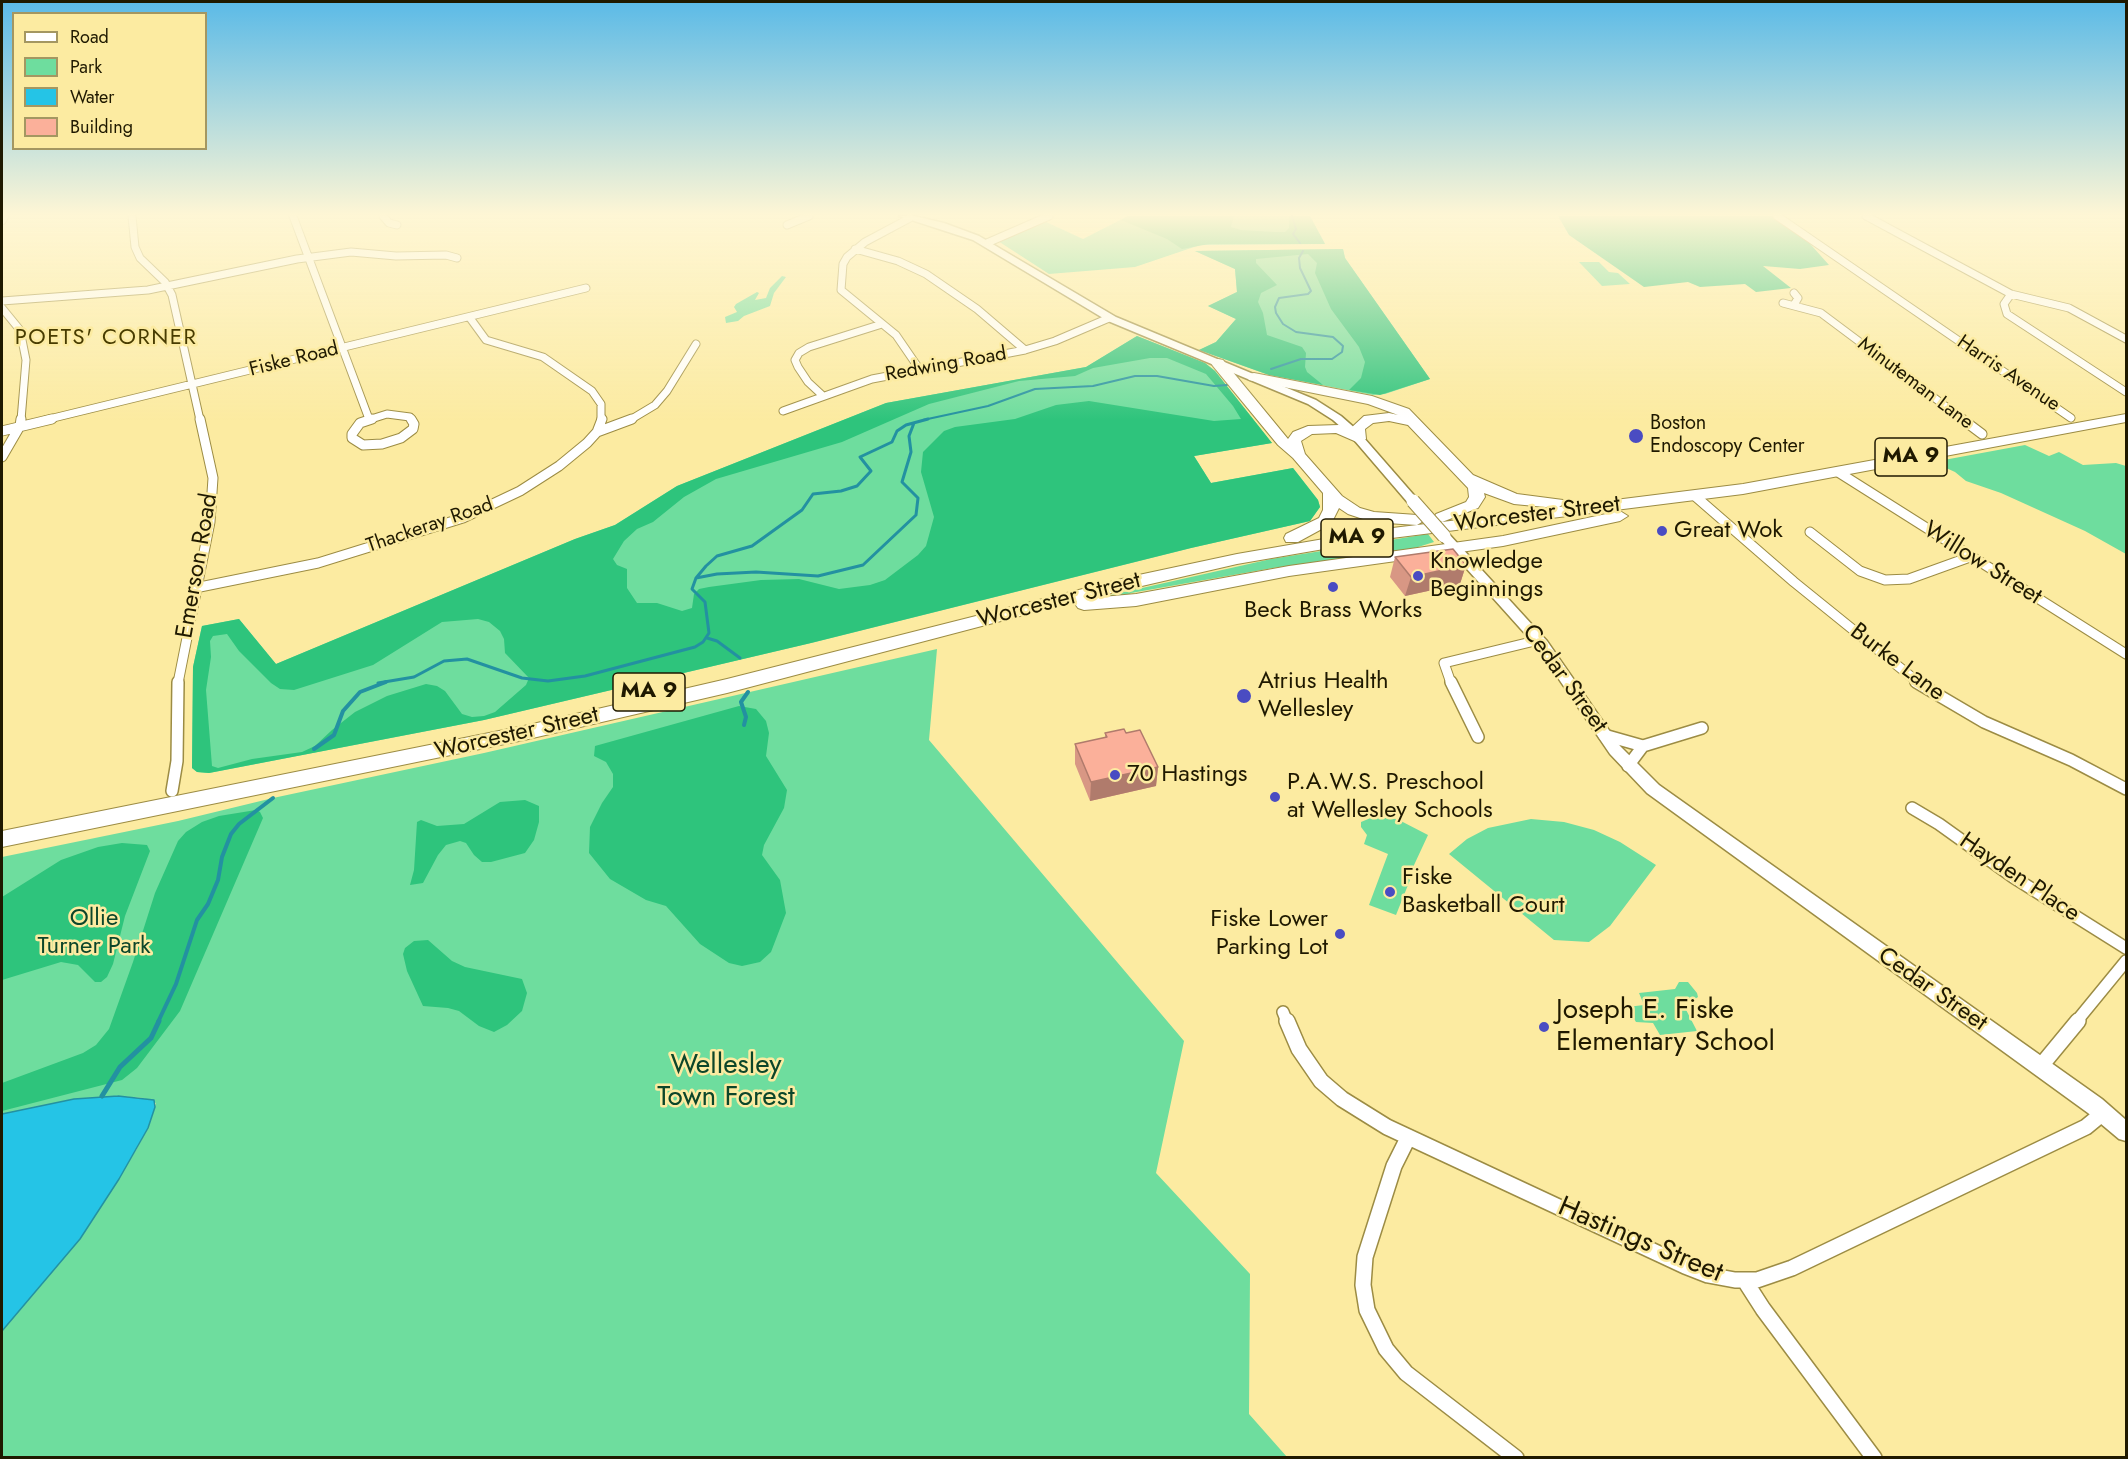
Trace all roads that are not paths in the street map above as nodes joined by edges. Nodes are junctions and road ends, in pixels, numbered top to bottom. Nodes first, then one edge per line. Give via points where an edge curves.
1 (178, 284) edge
2 (319, 284) edge
3 (841, 284) edge
4 (942, 284) edge
5 (1054, 284) edge
6 (1881, 284) edge
7 (1993, 284) edge
8 (169, 286) junction
9 (586, 288) dead end
10 (1794, 293) dead end
11 (2011, 294) junction
12 (2, 301) edge
13 (1783, 303) dead end
14 (1794, 305) junction
15 (2, 308) edge
16 (470, 318) junction
17 (1109, 318) junction
18 (882, 324) junction
19 (2127, 339) edge
20 (696, 344) dead end
21 (344, 348) junction
22 (1025, 350) junction
23 (1218, 363) junction
24 (920, 370) junction
25 (1254, 377) junction
26 (191, 385) junction
27 (2127, 392) edge
28 (822, 395) junction
29 (2127, 407) edge
30 (783, 411) dead end
31 (2071, 418) junction
32 (2127, 418) edge
33 (369, 419) junction
34 (20, 426) junction
35 (1419, 426) junction
36 (2, 431) edge
37 (597, 432) junction
38 (1982, 434) junction
39 (1359, 439) junction
40 (1298, 455) junction
41 (2, 457) edge
42 (1838, 472) junction
43 (1471, 479) junction
44 (1330, 494) junction
45 (1695, 496) junction
46 (1557, 503) junction
47 (1442, 517) junction
48 (1419, 520) junction
49 (1810, 532) dead end
50 (1292, 538) junction
51 (1450, 542) junction
52 (1970, 557) junction
53 (195, 588) junction
54 (1024, 610) junction
55 (1539, 640) junction
56 (2127, 654) edge
57 (1702, 728) dead end
58 (1604, 735) junction
59 (1478, 737) dead end
60 (1643, 746) junction
61 (1628, 766) junction
62 (2127, 789) edge
63 (172, 791) junction
64 (1912, 808) dead end
65 (2, 825) edge
66 (2, 839) edge
67 (2127, 948) edge
68 (2127, 961) edge
69 (1283, 1012) dead end
70 (2040, 1067) junction
71 (2103, 1113) junction
72 (2127, 1115) edge
73 (2127, 1132) edge
74 (1408, 1138) junction
75 (1745, 1281) junction
76 (1516, 1458) edge
77 (1874, 1458) edge

1 - 8 street
2 - 21 street
3 - 18 street via 846,297
4 - 22 street
5 - 17 main road, Cedar Street
6 - 31 street, Harris Avenue
7 - 11 street
8 - 12 street
8 - 26 street, Emerson Road
9 - 16 street, Fiske Road
10 - 14 street via 1798,298
11 - 19 street via 2069,308
11 - 27 street via 2004,304 2007,314
13 - 14 street, Minuteman Lane
14 - 38 street, Minuteman Lane via 1821,313
15 - 34 street via 20,330 26,360
16 - 21 street, Fiske Road
16 - 37 street via 486,340 543,357 592,391 603,411
17 - 22 street, Redwing Road
17 - 23 main road, Cedar Street
18 - 24 street via 896,335
18 - 28 street via 799,353 795,360 798,366
20 - 37 street via 655,405 624,423
21 - 26 street, Fiske Road
21 - 33 street
22 - 24 street, Redwing Road
23 - 25 main road, Cedar Street
23 - 40 highway
24 - 28 street, Redwing Road via 872,379
25 - 35 highway via 1387,404 1404,412
25 - 39 main road, Cedar Street via 1316,404
26 - 34 street, Fiske Road
26 - 53 street, Emerson Road via 213,478 210,522
28 - 30 street, Redwing Road
29 - 31 highway, Worcester Street / MA 9
31 - 38 highway, Worcester Street / MA 9
32 - 42 highway, Worcester Street / MA 9
33 - 33 street via 354,428 352,438 356,442 392,442 408,434 414,424 410,417 396,414
34 - 36 street, Fiske Road
34 - 41 street
35 - 39 highway via 1394,417 1376,417 1358,426
35 - 43 highway
37 - 53 street, Thackeray Road via 549,472 471,514 318,563
38 - 46 highway, Worcester Street / MA 9 via 1748,478
39 - 40 highway via 1339,429 1308,430 1295,439
39 - 51 main road, Cedar Street, bridge
40 - 44 highway
42 - 45 highway, Worcester Street / MA 9
42 - 52 street, Willow Street
43 - 46 highway via 1514,499
43 - 47 highway via 1478,491 1475,501
44 - 48 highway via 1351,510 1368,516
44 - 50 highway via 1331,510 1325,521
45 - 51 highway via 1576,526
45 - 54 highway, Worcester Street / MA 9 via 1296,548 1168,574
45 - 62 street, Burke Lane via 1915,681 1971,715
46 - 47 highway, Worcester Street / MA 9
47 - 48 highway, Worcester Street / MA 9
48 - 50 highway, Worcester Street / MA 9
49 - 52 street via 1865,574 1892,581 1910,579
50 - 63 highway, Worcester Street / MA 9 via 1129,572 674,686 423,742
51 - 54 highway via 1136,600
51 - 55 main road, Cedar Street
52 - 56 street, Willow Street
53 - 63 street, Emerson Road via 178,680 177,761
54 - 66 highway, Worcester Street / MA 9 via 524,733
55 - 58 main road, Cedar Street
55 - 59 street via 1444,663
57 - 60 street
58 - 60 street
58 - 61 main road, Cedar Street
60 - 61 street
61 - 70 main road, Cedar Street via 1694,821
63 - 65 highway, Worcester Street / MA 9
64 - 67 street, Hayden Place
68 - 70 street
69 - 74 street, Hastings Street via 1299,1049 1321,1082 1354,1108
70 - 71 main road, Cedar Street
71 - 72 main road
71 - 73 main road, Cedar Street
71 - 75 street, Hastings Street via 2086,1126 1792,1268
74 - 75 street, Hastings Street via 1685,1266 1715,1277
74 - 76 street via 1394,1166 1365,1257 1363,1285 1367,1310 1386,1349 1406,1373
75 - 77 street

